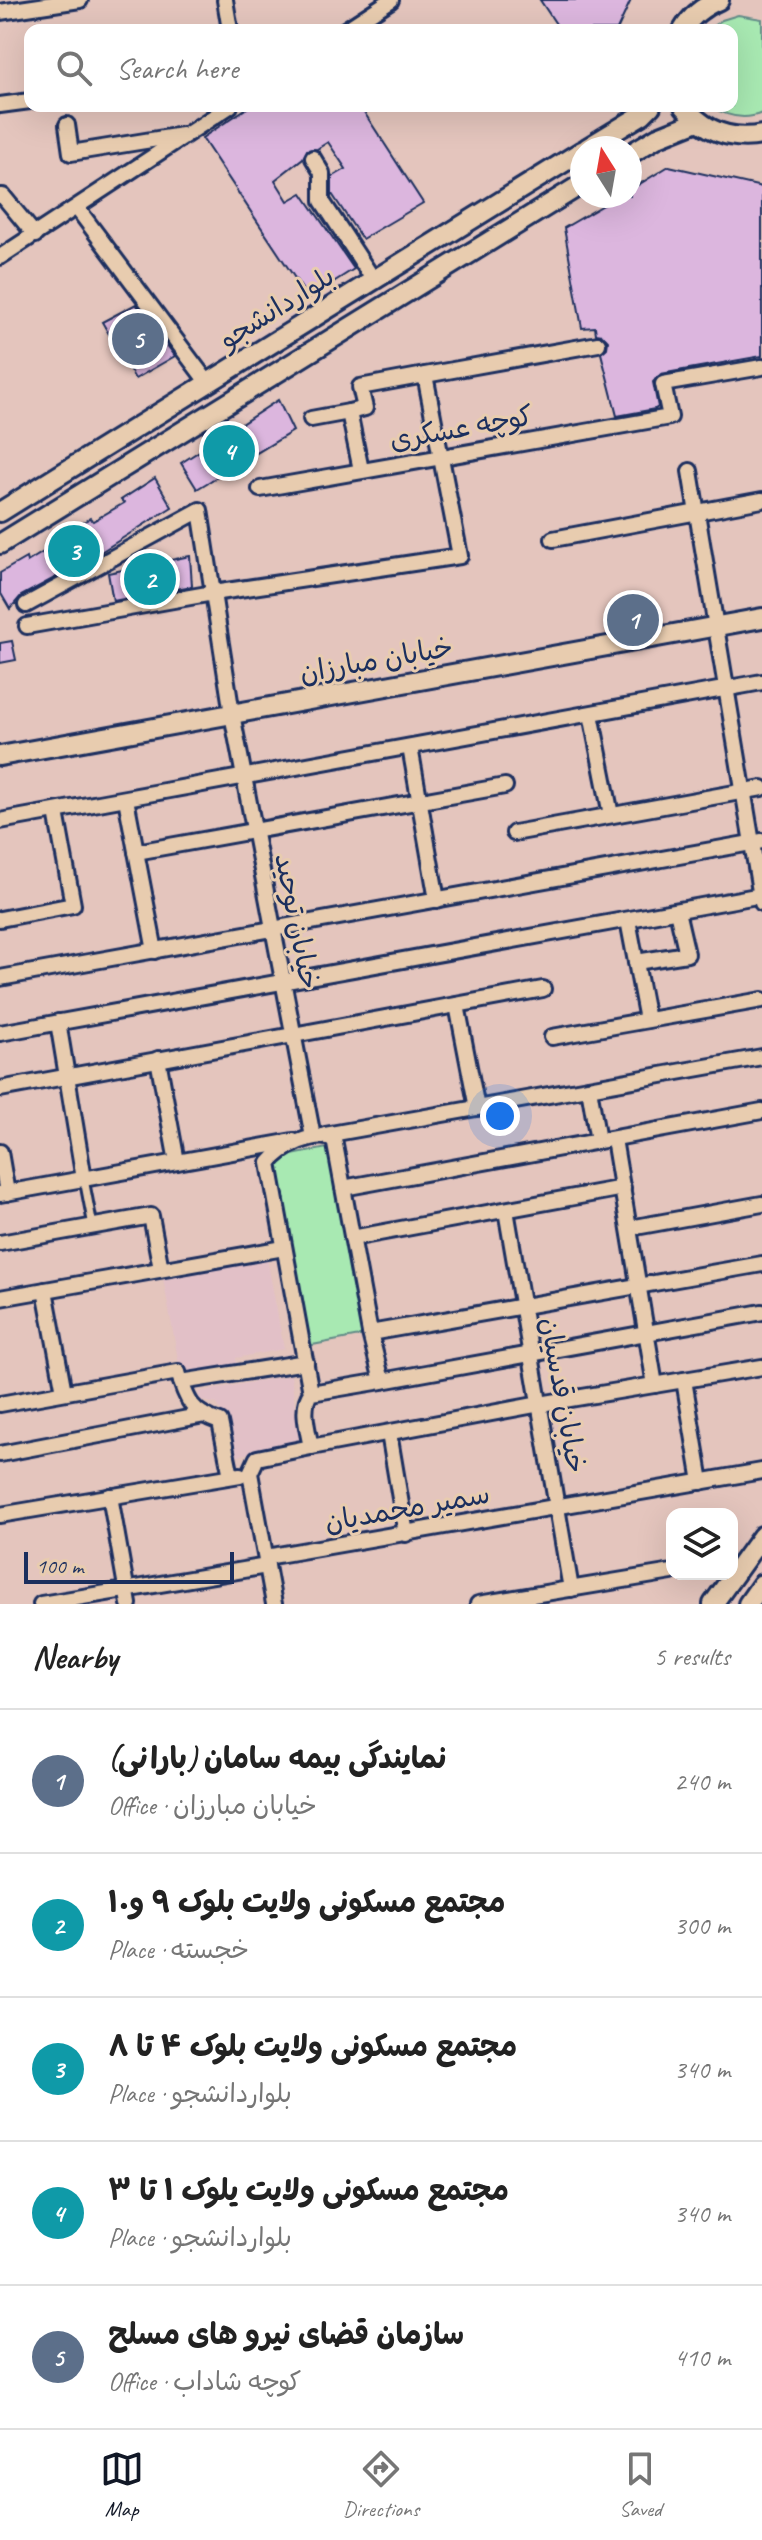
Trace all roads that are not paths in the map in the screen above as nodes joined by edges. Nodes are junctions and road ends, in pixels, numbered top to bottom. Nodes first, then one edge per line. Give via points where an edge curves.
1 (80, 0) edge
2 (225, 0) edge
3 (391, 0) edge
4 (687, 0) edge
5 (719, 0) edge
6 (2, 17) edge
7 (227, 24) edge
8 (354, 24) edge
9 (686, 24) edge
10 (687, 24) edge
11 (24, 102) edge
12 (0, 105) edge
13 (221, 112) edge
14 (645, 112) edge
15 (690, 112) edge
16 (698, 121) junction
17 (67, 125) dead end
18 (188, 134) junction
19 (762, 135) edge
20 (607, 136) edge
21 (735, 137) junction
22 (642, 147) edge
23 (762, 149) edge
24 (313, 158) dead end
25 (570, 158) edge
26 (570, 191) edge
27 (0, 196) edge
28 (77, 208) junction
29 (35, 235) junction
30 (0, 257) edge
31 (373, 279) junction
32 (598, 344) dead end
33 (762, 367) edge
34 (425, 375) junction
35 (208, 383) junction
36 (349, 412) junction
37 (311, 419) dead end
38 (440, 459) junction
39 (361, 470) junction
40 (690, 471) dead end
41 (260, 489) dead end
42 (762, 500) edge
43 (0, 512) edge
44 (697, 513) junction
45 (553, 539) dead end
46 (0, 544) edge
47 (213, 593) junction
48 (26, 605) dead end
49 (762, 618) edge
50 (27, 626) dead end
51 (714, 626) junction
52 (762, 682) edge
53 (724, 689) junction
54 (232, 714) junction
55 (591, 714) junction
56 (410, 747) junction
57 (0, 756) edge
58 (245, 777) junction
59 (505, 786) dead end
60 (762, 788) edge
61 (743, 792) junction
62 (126, 799) junction
63 (420, 802) junction
64 (56, 812) junction
65 (611, 815) junction
66 (0, 821) edge
67 (255, 831) junction
68 (514, 833) dead end
69 (757, 842) edge
70 (136, 852) junction
71 (762, 898) edge
72 (437, 900) junction
73 (677, 911) junction
74 (0, 919) edge
75 (628, 920) junction
76 (274, 930) junction
77 (155, 951) junction
78 (636, 962) junction
79 (0, 978) edge
80 (284, 983) junction
81 (543, 989) dead end
82 (762, 1000) edge
83 (457, 1005) junction
84 (647, 1020) junction
85 (58, 1022) junction
86 (0, 1033) edge
87 (294, 1034) junction
88 (552, 1037) dead end
89 (762, 1057) edge
90 (158, 1059) junction
91 (67, 1076) junction
92 (589, 1088) junction
93 (0, 1089) edge
94 (477, 1108) junction
95 (762, 1111) edge
96 (319, 1136) junction
97 (614, 1139) junction
98 (598, 1141) junction
99 (0, 1152) edge
100 (177, 1162) junction
101 (84, 1179) junction
102 (343, 1188) junction
103 (623, 1188) junction
104 (3, 1194) edge
105 (762, 1204) edge
106 (506, 1210) junction
107 (93, 1226) junction
108 (630, 1228) junction
109 (352, 1238) junction
110 (0, 1243) edge
111 (284, 1248) junction
112 (762, 1264) edge
113 (161, 1269) junction
114 (639, 1285) junction
115 (45, 1290) junction
116 (0, 1298) edge
117 (523, 1306) junction
118 (762, 1312) edge
119 (647, 1332) junction
120 (370, 1333) junction
121 (531, 1354) junction
122 (306, 1362) junction
123 (762, 1367) edge
124 (179, 1377) junction
125 (684, 1380) junction
126 (382, 1381) junction
127 (655, 1385) junction
128 (64, 1392) junction
129 (311, 1393) junction
130 (0, 1404) edge
131 (540, 1404) junction
132 (204, 1415) junction
133 (389, 1433) junction
134 (311, 1447) junction
135 (0, 1454) edge
136 (762, 1471) edge
137 (250, 1473) junction
138 (231, 1476) junction
139 (701, 1482) junction
140 (110, 1496) junction
141 (557, 1508) junction
142 (0, 1515) edge
143 (406, 1534) junction
144 (762, 1536) edge
145 (266, 1562) junction
146 (746, 1563) edge
147 (666, 1573) edge
148 (762, 1584) edge
149 (571, 1589) junction
150 (128, 1597) edge
151 (41, 1604) edge
152 (274, 1604) edge
153 (478, 1604) edge
154 (713, 1604) edge
155 (748, 1604) edge

1 - 6 street
2 - 7 street
3 - 8 street
4 - 9 main road
5 - 10 main road
11 - 12 street
13 - 18 street
14 - 20 main road
15 - 16 main road
16 - 21 main road
16 - 22 main road
17 - 18 street via 71,153
18 - 28 street
19 - 21 main road
21 - 23 main road
24 - 31 street via 322,173 322,201
25 - 31 main road, بلواردانشجو
26 - 46 main road, بلواردانشجو
27 - 29 street
28 - 29 street
28 - 35 street
29 - 30 street
31 - 35 main road, بلواردانشجو
32 - 34 street
33 - 38 street, کوچه عسکری via 663,384 670,417
34 - 36 street via 360,387 365,408
34 - 38 street
35 - 43 main road, بلواردانشجو
36 - 37 street
36 - 39 street
38 - 39 street, کوچه عسکری
38 - 47 street via 460,556
39 - 41 street, کوچه عسکری
40 - 44 street
42 - 44 street
44 - 45 street
44 - 51 street
47 - 48 street via 200,510
47 - 50 street
47 - 54 street
49 - 51 main road, خیابان مبارزان
51 - 53 street
51 - 54 main road, خیابان مبارزان
52 - 53 street
53 - 55 street
53 - 61 street
54 - 57 main road, خیابان مبارزان
54 - 58 street, خیابان توحید
55 - 56 street
55 - 65 street
56 - 58 street
56 - 63 street
58 - 62 street
58 - 67 street, خیابان توحید
59 - 63 street
60 - 61 street
61 - 65 street
61 - 69 street
62 - 64 street
62 - 70 street
63 - 67 street
63 - 72 street
64 - 66 street
64 - 74 street via 73,905
65 - 68 street
67 - 70 street
67 - 76 street, خیابان توحید
69 - 71 street
69 - 72 street
70 - 77 street
71 - 73 street
72 - 76 street
73 - 75 street
73 - 78 street via 687,954
75 - 78 street
75 - 80 street
76 - 77 street
76 - 80 street, خیابان توحید
77 - 79 street
78 - 84 street
80 - 85 street
80 - 87 street, خیابان توحید
81 - 83 street
82 - 84 street
83 - 87 street
83 - 94 street
84 - 88 street
85 - 86 street
85 - 91 street
87 - 90 street
87 - 96 street, خیابان توحید
89 - 92 street
90 - 91 street
90 - 100 street
91 - 93 street
91 - 101 street
92 - 94 street
92 - 98 street
94 - 96 street
95 - 97 street
96 - 100 street
96 - 102 street, خیابان توحید via 334,1139
96 - 111 street via 277,1154 269,1163
97 - 98 street
97 - 103 street
98 - 102 street
99 - 104 street
100 - 101 street
101 - 104 street
101 - 107 lane
102 - 109 street, خیابان توحید
103 - 106 street
103 - 108 street
105 - 108 street
106 - 109 street
106 - 117 street, خیابان قدسیان
107 - 110 street
107 - 113 street via 151,1216
108 - 114 street
109 - 120 street, خیابان توحید
111 - 113 street
111 - 122 street
112 - 114 street
113 - 115 street
114 - 117 street
114 - 119 street
115 - 116 street
115 - 128 street
117 - 120 street
117 - 121 street, خیابان قدسیان
118 - 119 street
119 - 121 street
119 - 127 street
120 - 126 street, خیابان توحید
121 - 126 street
121 - 131 street, خیابان قدسیان
122 - 124 street
122 - 129 street
123 - 125 street
124 - 128 street
124 - 132 street via 190,1406
125 - 127 street
125 - 139 street
126 - 129 street
127 - 131 street
128 - 130 street
129 - 134 street via 306,1422
131 - 133 street
131 - 141 street, خیابان قدسیان
132 - 135 street
132 - 138 street via 220,1422
133 - 134 street
133 - 143 street
134 - 137 street via 257,1458
136 - 139 street, سمیر محمدیان
137 - 138 street
137 - 145 street
138 - 140 street
139 - 141 street, سمیر محمدیان
140 - 142 street
140 - 150 street
141 - 143 street, سمیر محمدیان
141 - 149 street, خیابان قدسیان
143 - 145 street, سمیر محمدیان
144 - 146 main road
145 - 150 street, سمیر محمدیان
145 - 152 street
146 - 154 main road
147 - 149 street
148 - 155 main road
149 - 153 street
150 - 151 street, سمیر محمدیان

